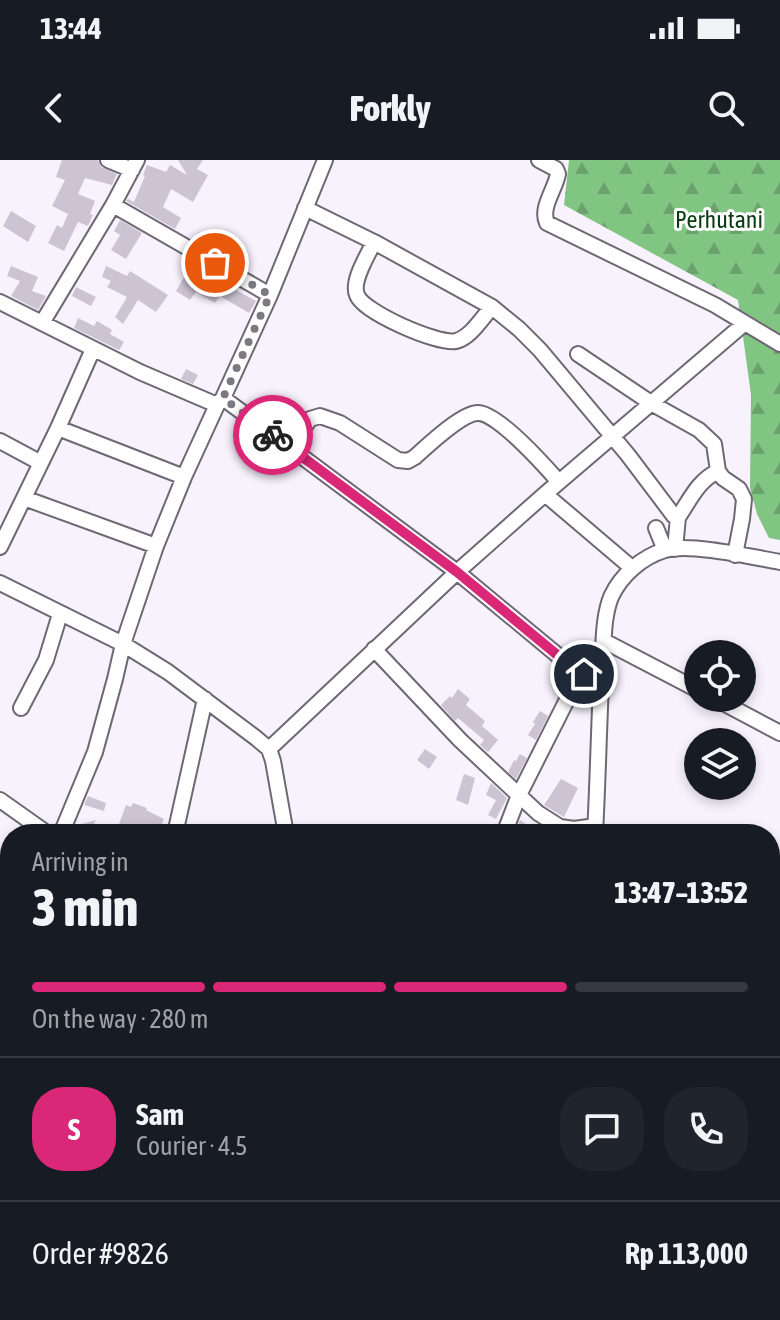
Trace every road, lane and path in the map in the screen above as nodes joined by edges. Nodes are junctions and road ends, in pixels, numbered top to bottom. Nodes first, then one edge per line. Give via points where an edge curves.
1 (108, 160) edge
2 (325, 160) edge
3 (539, 160) edge
4 (134, 165) edge
5 (113, 205) junction
6 (305, 208) junction
7 (374, 242) junction
8 (270, 295) junction
9 (0, 302) edge
10 (492, 307) junction
11 (42, 323) junction
12 (745, 323) junction
13 (780, 344) edge
14 (93, 349) junction
15 (578, 354) dead end
16 (220, 401) junction
17 (651, 403) junction
18 (58, 428) junction
19 (612, 436) junction
20 (0, 441) edge
21 (290, 447) junction
22 (41, 463) junction
23 (718, 471) junction
24 (184, 477) junction
25 (559, 482) junction
26 (545, 494) junction
27 (24, 498) junction
28 (678, 517) junction
29 (656, 528) dead end
30 (156, 546) junction
31 (0, 547) edge
32 (670, 550) junction
33 (735, 555) junction
34 (780, 562) edge
35 (632, 568) junction
36 (457, 572) junction
37 (0, 583) edge
38 (60, 614) junction
39 (604, 641) junction
40 (123, 644) junction
41 (374, 649) junction
42 (589, 676) junction
43 (684, 683) edge
44 (205, 699) junction
45 (21, 708) dead end
46 (740, 712) edge
47 (780, 733) edge
48 (269, 749) junction
49 (519, 795) junction
50 (0, 800) edge
51 (34, 824) edge
52 (65, 824) edge
53 (177, 824) edge
54 (284, 824) edge
55 (508, 824) edge
56 (555, 824) edge
57 (584, 824) edge

1 - 4 street
2 - 6 street
3 - 12 street via 558,172 544,215 547,223
4 - 5 street
5 - 8 street
5 - 11 street
6 - 7 street
6 - 8 street
7 - 10 street
7 - 10 street via 355,292 368,308 451,342 470,332
8 - 16 street
9 - 11 street
10 - 19 street via 540,350
11 - 14 street
12 - 13 street
12 - 17 street
14 - 16 street
14 - 18 street
15 - 17 street
16 - 21 street
16 - 24 street
17 - 19 street
17 - 23 street via 711,441
18 - 22 street
18 - 24 street
19 - 25 street
19 - 28 street
20 - 22 street
21 - 25 street via 310,419 320,416 408,461 477,412 497,421
21 - 36 street
22 - 27 street
23 - 28 street via 696,488
23 - 33 street via 744,499
24 - 30 street
25 - 26 street
26 - 35 street
26 - 36 street
27 - 30 street
27 - 31 street
28 - 32 street
29 - 32 street
30 - 40 street
32 - 33 street
32 - 35 street
33 - 34 street
35 - 39 street via 613,593
36 - 41 street
36 - 42 street
37 - 38 street
38 - 40 street
38 - 45 street via 46,660
39 - 42 street
39 - 43 street
40 - 44 street
40 - 52 street via 95,752
41 - 48 street
41 - 49 street
42 - 49 street
42 - 57 street
44 - 48 street
44 - 53 street
46 - 47 street
48 - 54 street
49 - 55 street
49 - 56 street
50 - 51 street

